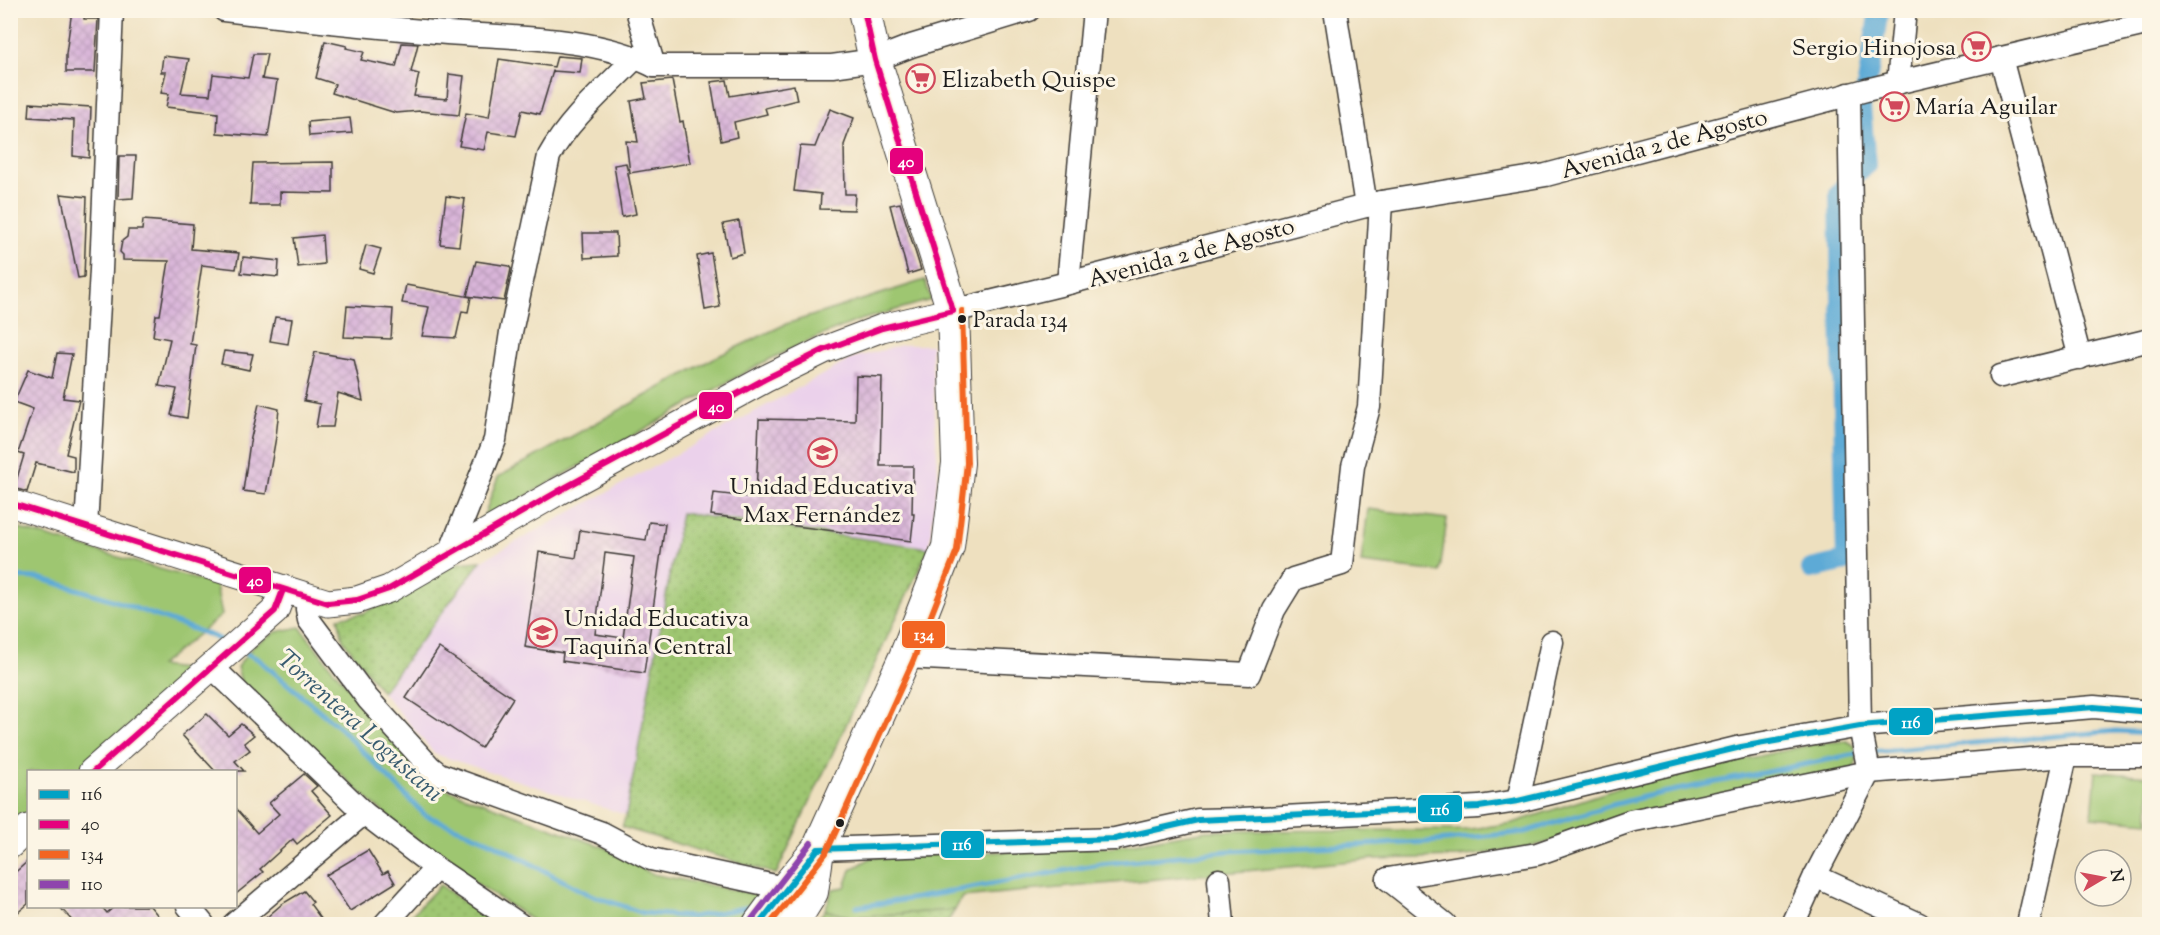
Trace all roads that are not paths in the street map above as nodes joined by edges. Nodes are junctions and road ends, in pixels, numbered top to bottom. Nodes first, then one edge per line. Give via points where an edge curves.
1 (112, 10) edge
2 (224, 10) edge
3 (637, 10) edge
4 (864, 10) edge
5 (1029, 10) edge
6 (1094, 10) edge
7 (1335, 10) edge
8 (1905, 10) edge
9 (2150, 23) edge
10 (2001, 58) junction
11 (875, 60) junction
12 (645, 62) junction
13 (1898, 83) junction
14 (1849, 94) junction
15 (1373, 204) junction
16 (1068, 284) junction
17 (953, 310) junction
18 (2150, 340) edge
19 (2080, 358) junction
20 (2001, 376) dead end
21 (10, 503) edge
22 (86, 527) junction
23 (449, 555) junction
24 (283, 590) junction
25 (311, 598) junction
26 (1552, 642) dead end
27 (226, 653) junction
28 (905, 657) junction
29 (2150, 712) edge
30 (1865, 751) junction
31 (2066, 756) junction
32 (2150, 756) edge
33 (93, 770) edge
34 (1518, 801) junction
35 (364, 813) junction
36 (27, 829) edge
37 (10, 845) edge
38 (818, 849) junction
39 (436, 868) junction
40 (1815, 876) junction
41 (1220, 880) dead end
42 (798, 890) junction
43 (190, 908) edge
44 (203, 924) edge
45 (234, 924) edge
46 (385, 924) edge
47 (519, 924) edge
48 (759, 924) edge
49 (792, 924) edge
50 (1223, 924) edge
51 (1445, 924) edge
52 (1793, 924) edge
53 (1919, 924) edge
54 (2028, 924) edge

1 - 22 street
2 - 12 street via 350,26 594,45
3 - 12 street
4 - 11 main road
5 - 11 street
6 - 16 street
7 - 15 street
8 - 13 street
9 - 10 street, Avenida 2 de Agosto
10 - 13 street, Avenida 2 de Agosto
10 - 19 street
11 - 12 street via 832,66
11 - 17 main road
12 - 23 street via 573,122 549,156 511,332 495,440
13 - 14 street, Avenida 2 de Agosto
14 - 15 street, Avenida 2 de Agosto via 1546,175
14 - 30 street
15 - 16 street, Avenida 2 de Agosto
15 - 28 street via 1369,407 1353,466 1342,564 1293,579 1274,610 1249,674
16 - 17 street, Avenida 2 de Agosto
17 - 23 street, Avenida 2 de Agosto via 882,328 824,350 557,492
17 - 28 main road via 958,463 948,547
18 - 19 street
19 - 20 street
21 - 22 street, Avenida 2 de Agosto
22 - 24 street, Avenida 2 de Agosto
23 - 25 street, Avenida 2 de Agosto via 389,589 357,600 328,603
24 - 25 street, Avenida 2 de Agosto
24 - 27 street via 275,611
25 - 42 street via 309,620 368,699 439,774 602,833 651,859
26 - 34 street
27 - 33 street
27 - 35 street
28 - 38 main road
29 - 30 street via 2094,707
30 - 31 street
30 - 34 street via 1741,747
30 - 40 street
30 - 51 street via 1630,821 1537,854 1388,879
31 - 32 street
31 - 54 street
34 - 38 street via 1479,807 1198,820 1115,838
35 - 39 street
35 - 45 street
36 - 37 street
38 - 42 main road
39 - 46 street
39 - 47 street
40 - 52 street
40 - 53 street
41 - 50 street
42 - 48 main road
42 - 49 main road
43 - 44 street

